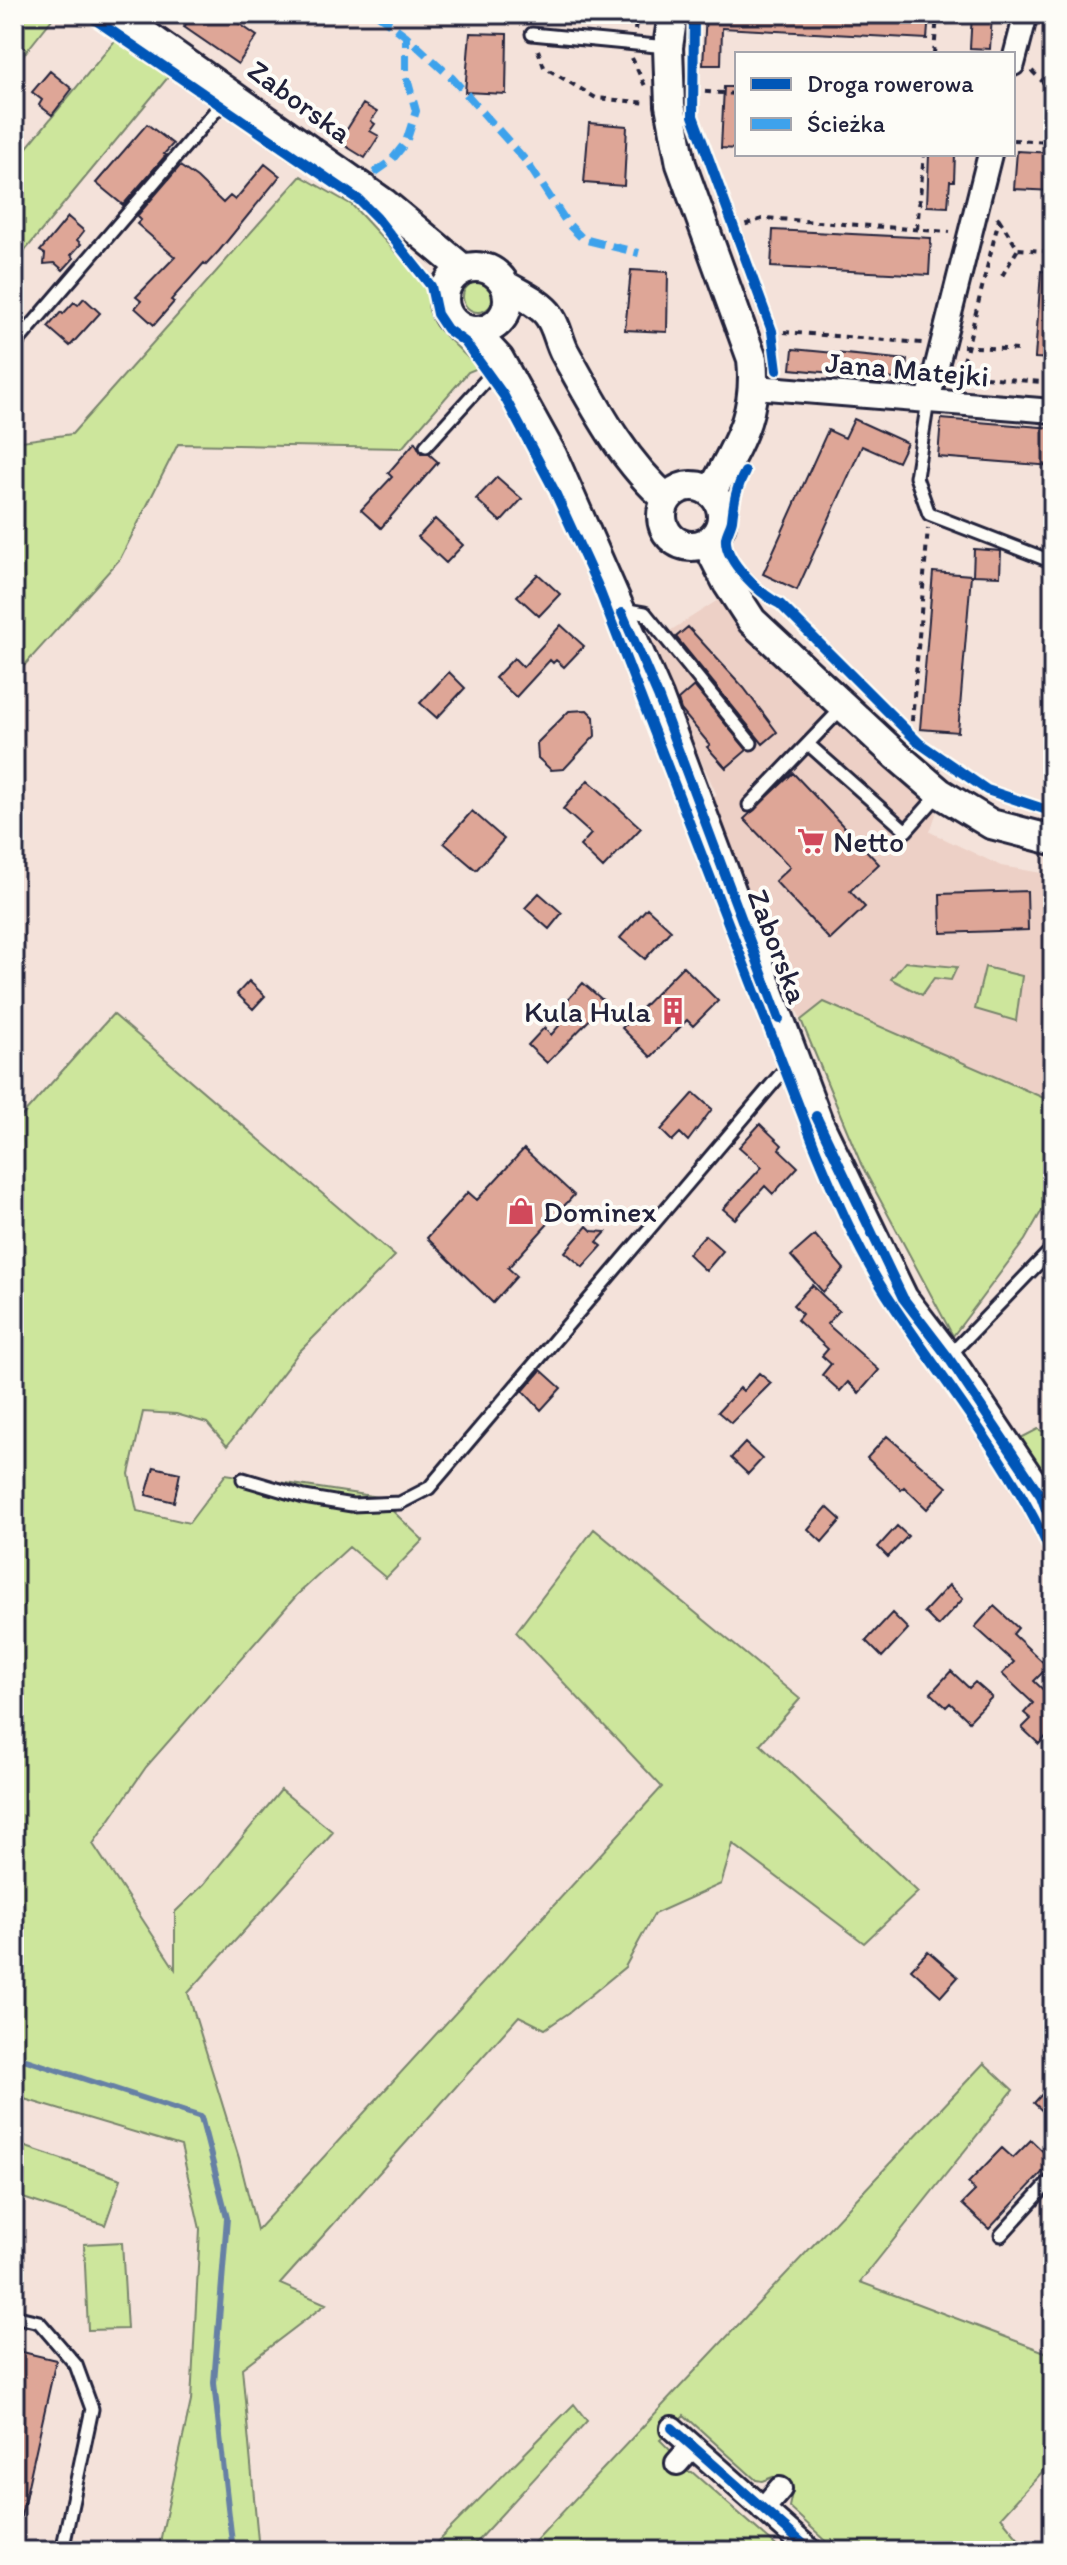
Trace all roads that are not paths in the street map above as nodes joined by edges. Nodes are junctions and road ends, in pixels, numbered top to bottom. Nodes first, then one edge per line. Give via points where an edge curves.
1 (116, 14) edge
2 (673, 14) edge
3 (1026, 14) edge
4 (532, 34) road end
5 (668, 47) junction
6 (1015, 56) edge
7 (231, 93) junction
8 (990, 156) edge
9 (456, 276) junction
10 (496, 313) junction
11 (14, 346) edge
12 (503, 367) junction
13 (755, 387) junction
14 (928, 401) junction
15 (1053, 411) edge
16 (426, 446) dead end
17 (711, 493) junction
18 (667, 499) junction
19 (707, 543) junction
20 (1053, 562) edge
21 (620, 608) junction
22 (844, 707) junction
23 (751, 743) dead end
24 (808, 744) junction
25 (940, 793) junction
26 (749, 805) dead end
27 (1053, 840) edge
28 (794, 1058) junction
29 (1053, 1248) edge
30 (948, 1357) junction
31 (243, 1479) dead end
32 (1053, 1527) edge
33 (1053, 2178) edge
34 (1001, 2235) dead end
35 (14, 2316) edge
36 (672, 2428) dead end
37 (780, 2489) dead end
38 (763, 2509) junction
39 (62, 2551) edge
40 (811, 2551) edge

1 - 7 street, Zaborska
2 - 5 street
3 - 6 street
4 - 5 lane
5 - 13 street via 682,98 681,164 752,359
7 - 9 street, Zaborska via 385,204
7 - 11 lane
8 - 14 street
9 - 10 street via 473,267 493,271
9 - 10 street via 445,292 447,312 460,327
10 - 12 street, Zaborska
10 - 18 street via 535,324 562,348 623,450
12 - 16 lane
12 - 21 street, Zaborska via 552,455
13 - 14 street, Jana Matejki
13 - 17 street via 746,428
14 - 15 street, Jana Matejki
14 - 20 lane via 916,477 929,514
17 - 18 street via 683,487
17 - 19 street via 722,519
18 - 19 street via 662,518 670,537 687,546
19 - 22 street via 752,621
21 - 23 lane via 645,613
21 - 28 street, Zaborska
22 - 24 lane
22 - 25 street
24 - 25 lane via 906,831
24 - 26 lane
25 - 27 street via 991,824
28 - 30 street, Zaborska via 818,1122 903,1298
28 - 31 lane via 429,1488 400,1503 352,1505
29 - 30 lane
30 - 32 street, Zaborska via 1041,1496
33 - 34 lane
35 - 39 lane via 39,2322 76,2365 92,2409
36 - 38 street via 685,2454
37 - 38 street
38 - 40 street

